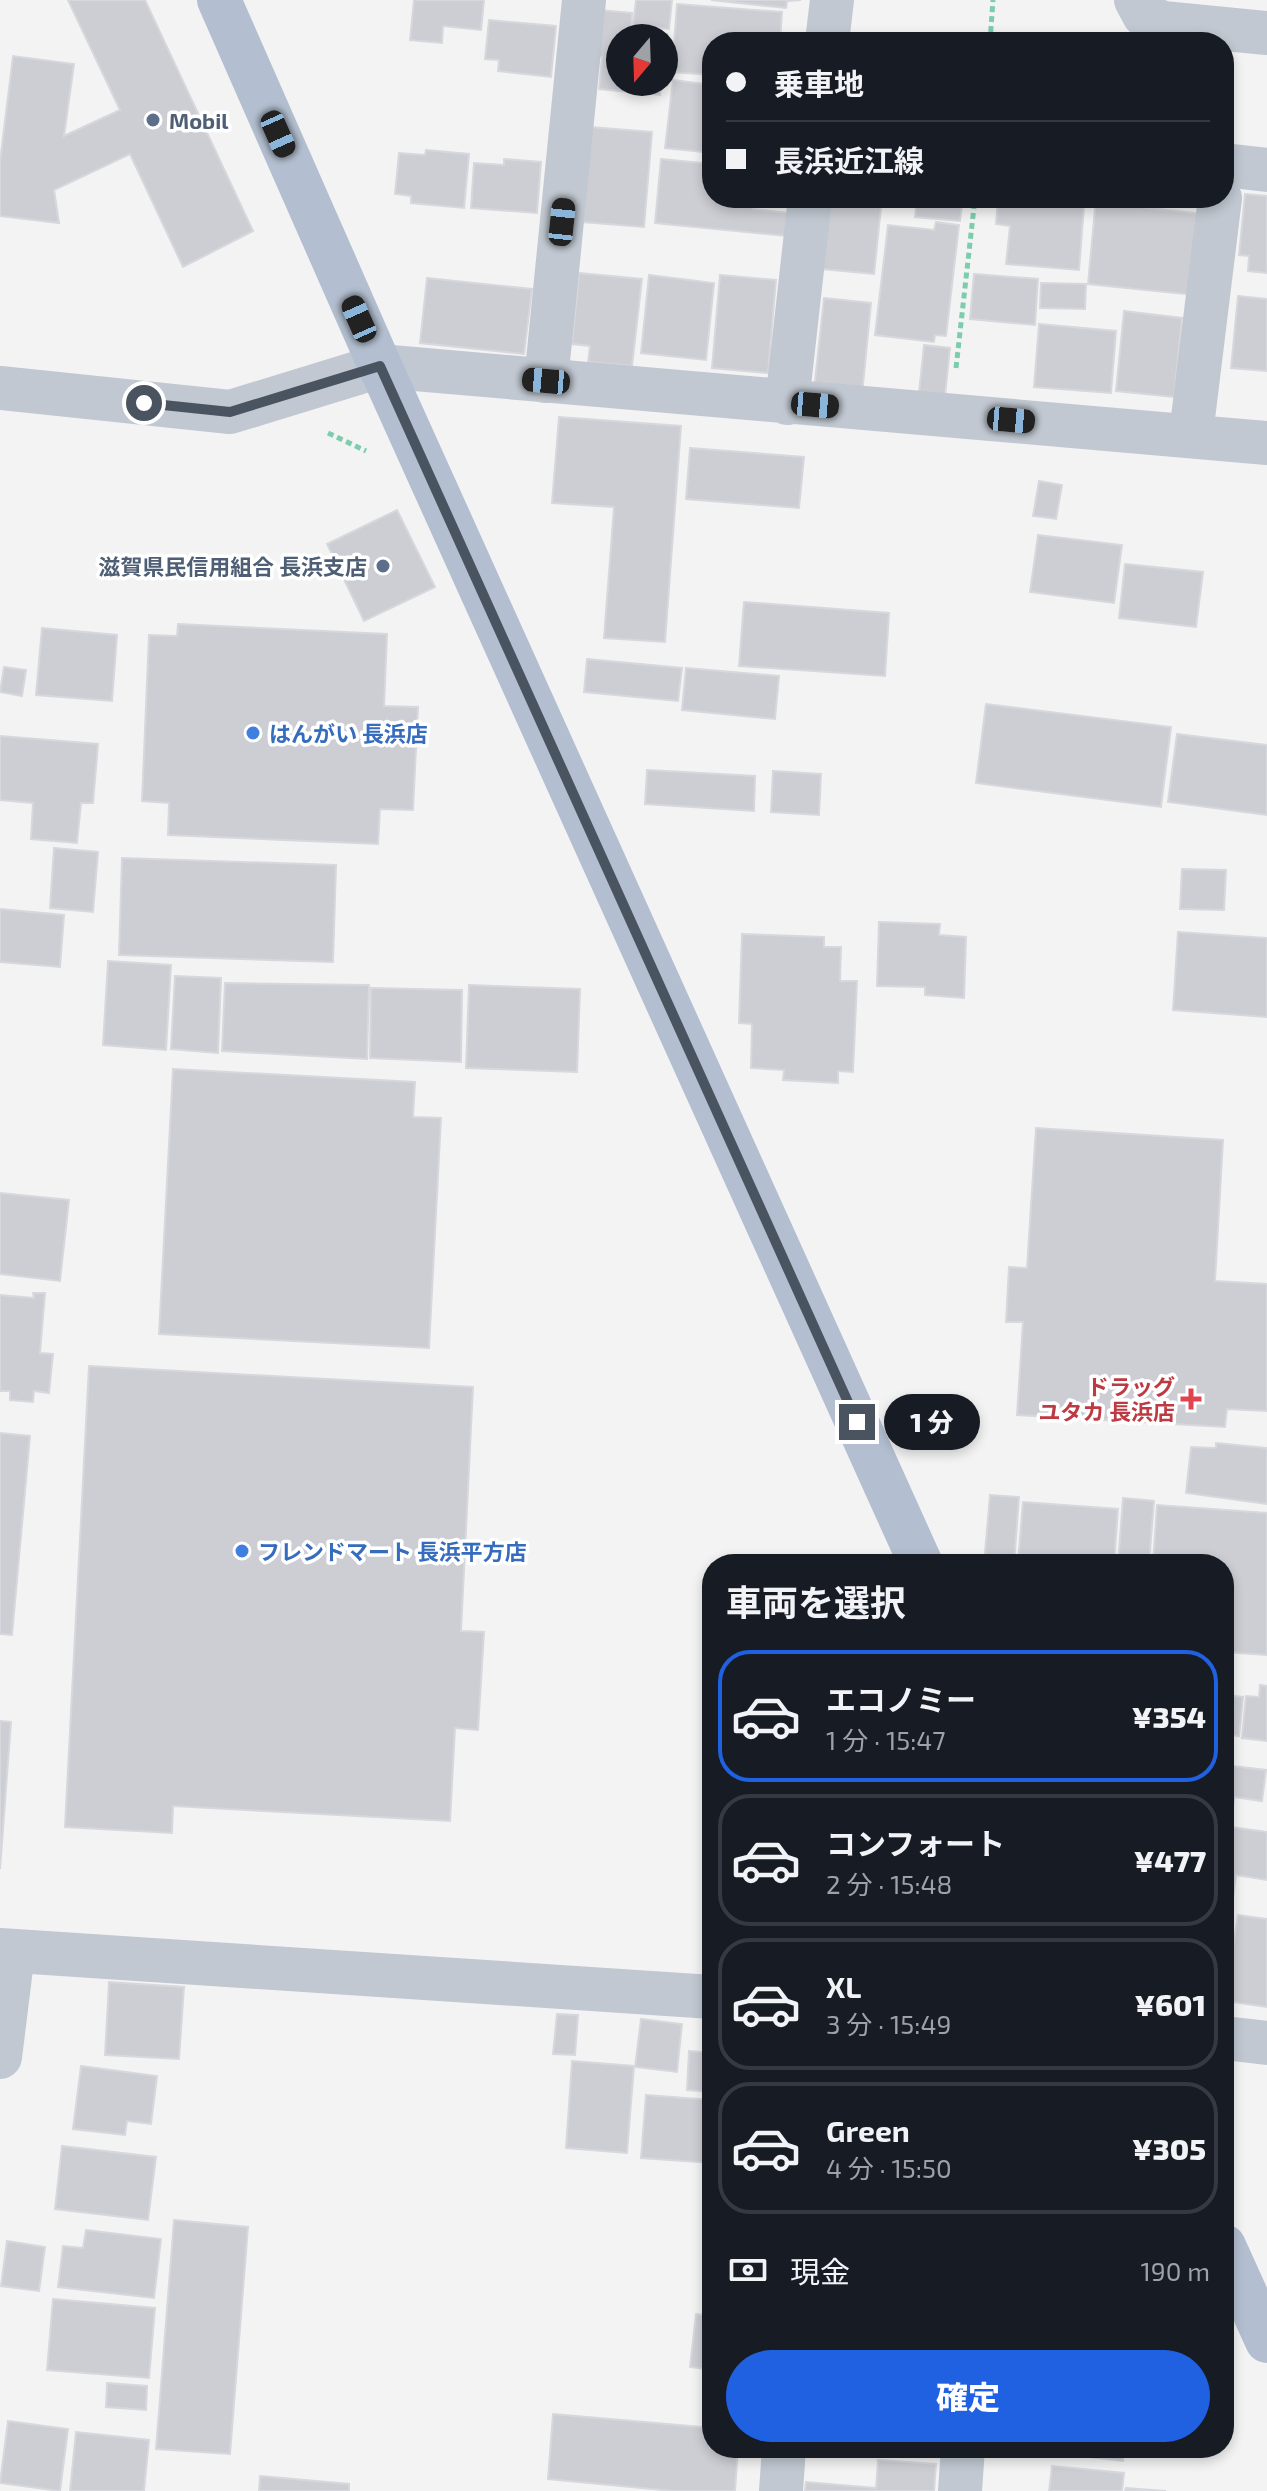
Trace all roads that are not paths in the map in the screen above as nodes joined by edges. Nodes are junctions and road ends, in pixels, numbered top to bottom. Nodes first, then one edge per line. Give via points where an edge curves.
1 (219, 0) edge
2 (584, 0) edge
3 (832, 0) edge
4 (1136, 0) edge
5 (828, 32) edge
6 (1267, 33) edge
7 (1234, 167) edge
8 (1267, 170) edge
9 (809, 208) edge
10 (1219, 208) edge
11 (380, 366) junction
12 (546, 381) junction
13 (0, 388) edge
14 (787, 403) junction
15 (1191, 434) junction
16 (1267, 443) edge
17 (916, 1554) edge
18 (7, 1951) edge
19 (702, 1996) edge
20 (1234, 2039) edge
21 (1267, 2043) edge
22 (0, 2057) edge
23 (1234, 2268) edge
24 (1267, 2341) edge
25 (783, 2458) edge
26 (962, 2458) edge
27 (781, 2491) edge
28 (960, 2491) edge

1 - 11 main road
2 - 12 street
3 - 5 street
4 - 6 street via 1153,20
7 - 8 street
9 - 14 street
10 - 15 street
11 - 12 street
11 - 13 street via 230,412
11 - 17 main road
12 - 14 street
14 - 15 street
15 - 16 street
18 - 19 street
18 - 22 street
20 - 21 street
23 - 24 main road
25 - 27 street
26 - 28 street

